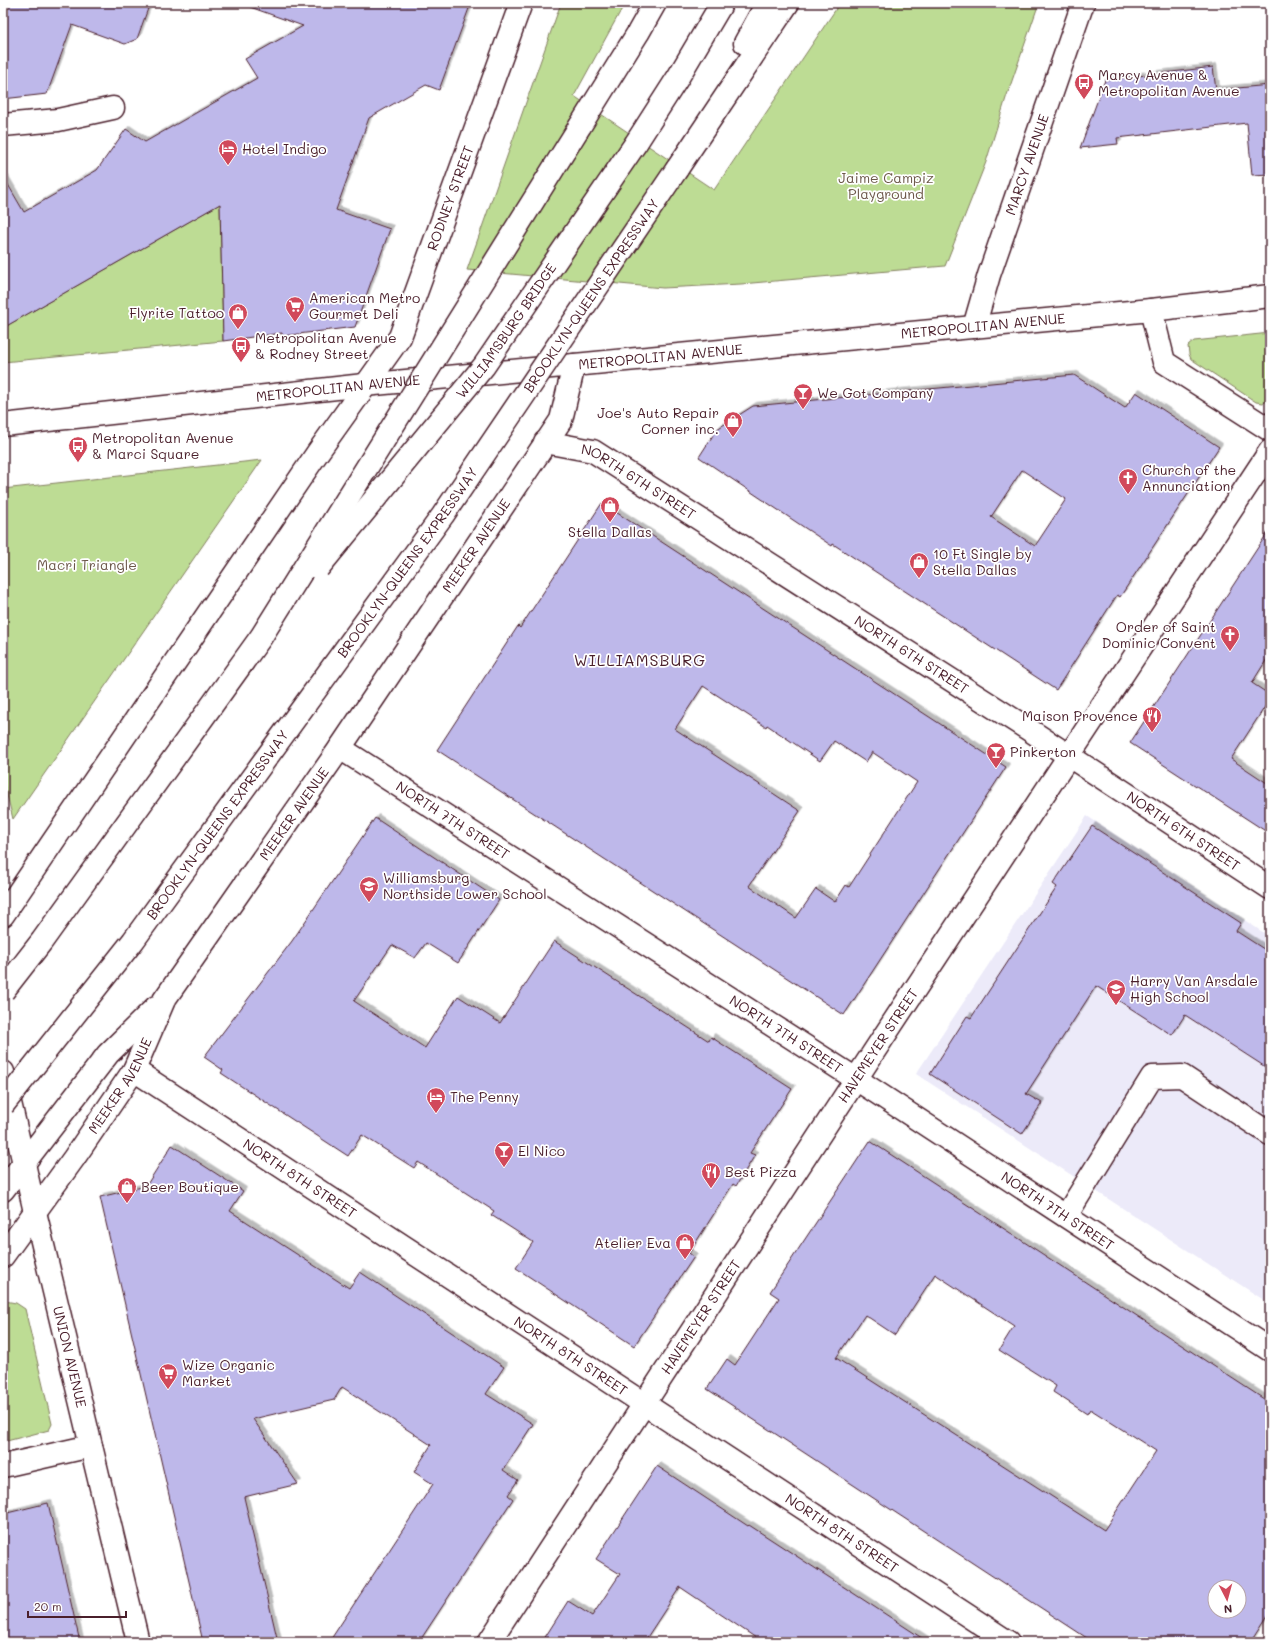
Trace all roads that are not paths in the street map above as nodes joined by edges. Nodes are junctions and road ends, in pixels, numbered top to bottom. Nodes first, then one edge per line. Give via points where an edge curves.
1 (521, 3) edge
2 (654, 3) edge
3 (722, 3) edge
4 (767, 3) edge
5 (788, 3) edge
6 (1083, 3) edge
7 (113, 108) dead end
8 (3, 125) edge
9 (676, 169) junction
10 (1270, 296) edge
11 (1152, 310) junction
12 (974, 327) junction
13 (574, 365) junction
14 (364, 385) junction
15 (3, 424) edge
16 (1270, 430) edge
17 (545, 442) junction
18 (1270, 451) edge
19 (262, 637) junction
20 (340, 748) junction
21 (1069, 756) junction
22 (1270, 888) edge
23 (3, 915) edge
24 (3, 991) edge
25 (164, 1000) junction
26 (134, 1070) junction
27 (3, 1072) edge
28 (856, 1079) junction
29 (3, 1105) edge
30 (1270, 1134) edge
31 (24, 1163) junction
32 (3, 1190) edge
33 (35, 1212) junction
34 (1066, 1216) junction
35 (3, 1256) edge
36 (1270, 1350) edge
37 (644, 1403) junction
38 (91, 1446) junction
39 (3, 1466) edge
40 (138, 1642) edge
41 (489, 1642) edge
42 (1008, 1642) edge

1 - 14 main road, RODNEY STREET via 400,337
2 - 19 main road, bridge via 638,33
3 - 19 main road, WILLIAMSBURG BRIDGE, bridge via 636,143 484,366
4 - 9 main road
5 - 9 main road, BROOKLYN-QUEENS EXPRESSWAY
6 - 12 main road, MARCY AVENUE via 989,275
7 - 8 main road via 58,120
9 - 29 main road, BROOKLYN-QUEENS EXPRESSWAY, bridge via 443,515 133,941
10 - 11 main road, METROPOLITAN AVENUE
11 - 12 main road, METROPOLITAN AVENUE
11 - 16 main road via 1164,362
12 - 13 main road, METROPOLITAN AVENUE
13 - 14 main road, METROPOLITAN AVENUE
13 - 17 main road, MEEKER AVENUE via 561,420
14 - 15 main road, METROPOLITAN AVENUE
14 - 23 main road
17 - 20 main road, MEEKER AVENUE
17 - 21 main road, NORTH 6TH STREET via 593,450
18 - 21 main road, HAVEMEYER STREET
19 - 24 main road, bridge
20 - 25 main road, MEEKER AVENUE
20 - 28 main road, NORTH 7TH STREET
21 - 22 main road, NORTH 6TH STREET
21 - 28 main road, HAVEMEYER STREET
25 - 26 main road, MEEKER AVENUE
25 - 31 main road via 108,1054
26 - 33 main road, MEEKER AVENUE
26 - 37 main road, NORTH 8TH STREET
27 - 31 main road, UNION AVENUE
28 - 34 main road, NORTH 7TH STREET
28 - 37 main road, HAVEMEYER STREET
30 - 34 main road via 1182,1076 1152,1077
31 - 32 main road
31 - 33 main road, UNION AVENUE
33 - 35 main road, MEEKER AVENUE
33 - 38 main road, UNION AVENUE
34 - 36 main road, NORTH 7TH STREET
37 - 41 main road, HAVEMEYER STREET
37 - 42 main road, NORTH 8TH STREET
38 - 39 main road
38 - 40 main road, UNION AVENUE

